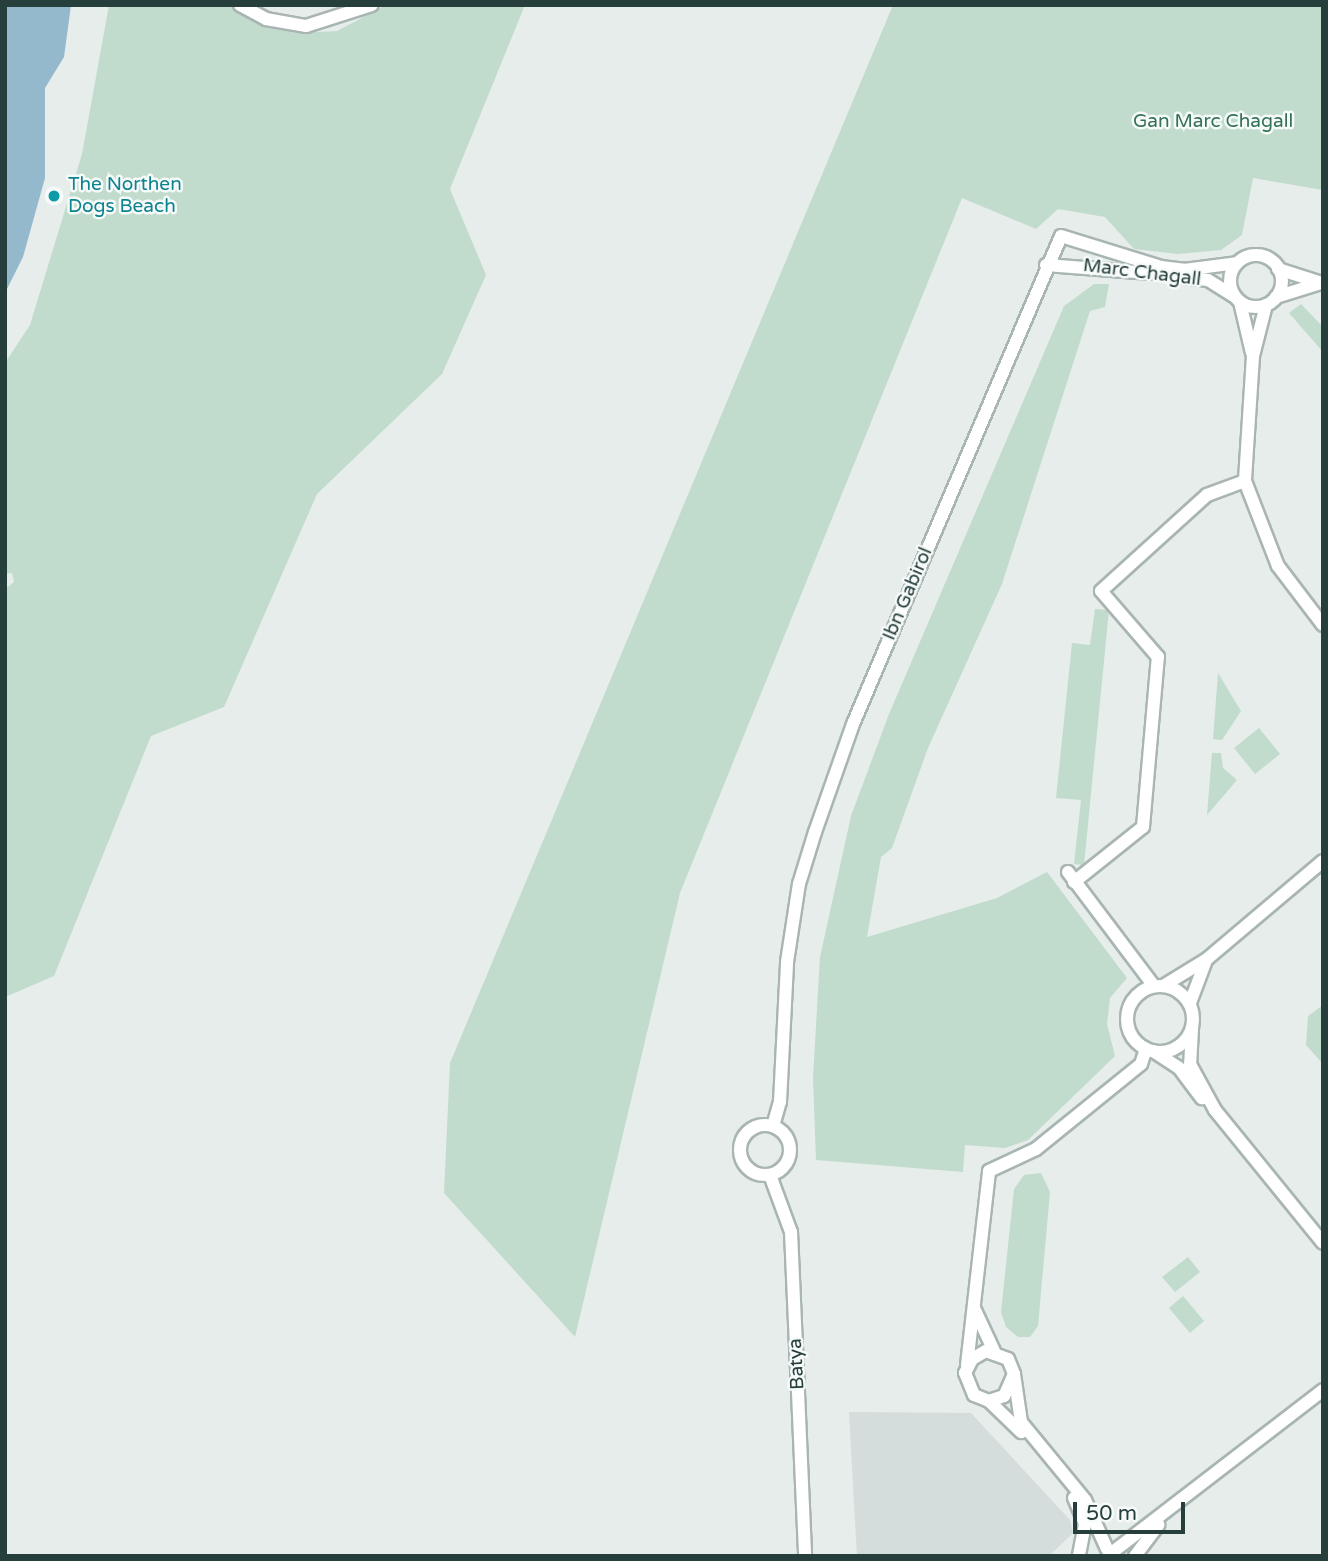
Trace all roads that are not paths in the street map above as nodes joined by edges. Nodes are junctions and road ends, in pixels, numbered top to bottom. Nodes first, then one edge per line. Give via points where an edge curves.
1 (240, 5) edge
2 (372, 5) edge
3 (1061, 236) joint
4 (1237, 263) junction
5 (1046, 265) junction
6 (1279, 269) junction
7 (1322, 283) edge
8 (1237, 299) junction
9 (1271, 301) junction
10 (1252, 356) junction
11 (1245, 481) junction
12 (1323, 625) edge
13 (1323, 861) edge
14 (1207, 960) junction
15 (1158, 986) junction
16 (1190, 1003) junction
17 (1192, 1029) junction
18 (1149, 1050) junction
19 (1215, 1110) junction
20 (773, 1126) junction
21 (770, 1175) junction
22 (1323, 1243) edge
23 (973, 1304) junction
24 (994, 1351) junction
25 (967, 1366) junction
26 (1014, 1374) junction
27 (1323, 1390) edge
28 (989, 1401) junction
29 (1163, 1519) junction
30 (1114, 1552) edge
31 (805, 1556) edge
32 (1080, 1556) edge
33 (1135, 1556) edge

1 - 2 street via 266,19 306,26
3 - 4 street, Marc Chagall via 1160,267 1184,270
3 - 5 street, Ibn Gabirol
4 - 6 street via 1257,256
4 - 8 street via 1230,279
5 - 8 street, Marc Chagall via 1208,280
5 - 20 street, Ibn Gabirol via 840,756 799,884 787,962
6 - 7 street
6 - 9 street via 1281,284
7 - 9 street
8 - 9 street
8 - 10 street
9 - 10 street
10 - 11 street
11 - 12 street via 1278,566
11 - 15 street via 1207,495 1101,590 1158,656 1143,827 1071,877
13 - 14 street
14 - 15 street
14 - 16 street
15 - 16 street
15 - 18 street via 1131,1002 1127,1020 1132,1037
16 - 17 street
17 - 18 street via 1175,1049
17 - 19 street via 1190,1064
18 - 19 street via 1179,1068
18 - 23 street via 1141,1064 1036,1149 989,1171
19 - 22 street
20 - 21 street via 785,1135 790,1156 783,1168
20 - 21 street via 749,1131 740,1153 754,1173
21 - 31 street, Batya via 791,1232
23 - 24 street
23 - 25 street
24 - 25 street via 978,1354
24 - 26 street via 1008,1359
25 - 28 street via 968,1389
26 - 28 street via 1004,1396
26 - 30 street via 1021,1422 1085,1500
27 - 29 street
28 - 32 street via 1081,1508 1086,1534
29 - 30 street
29 - 33 street
30 - 32 street

